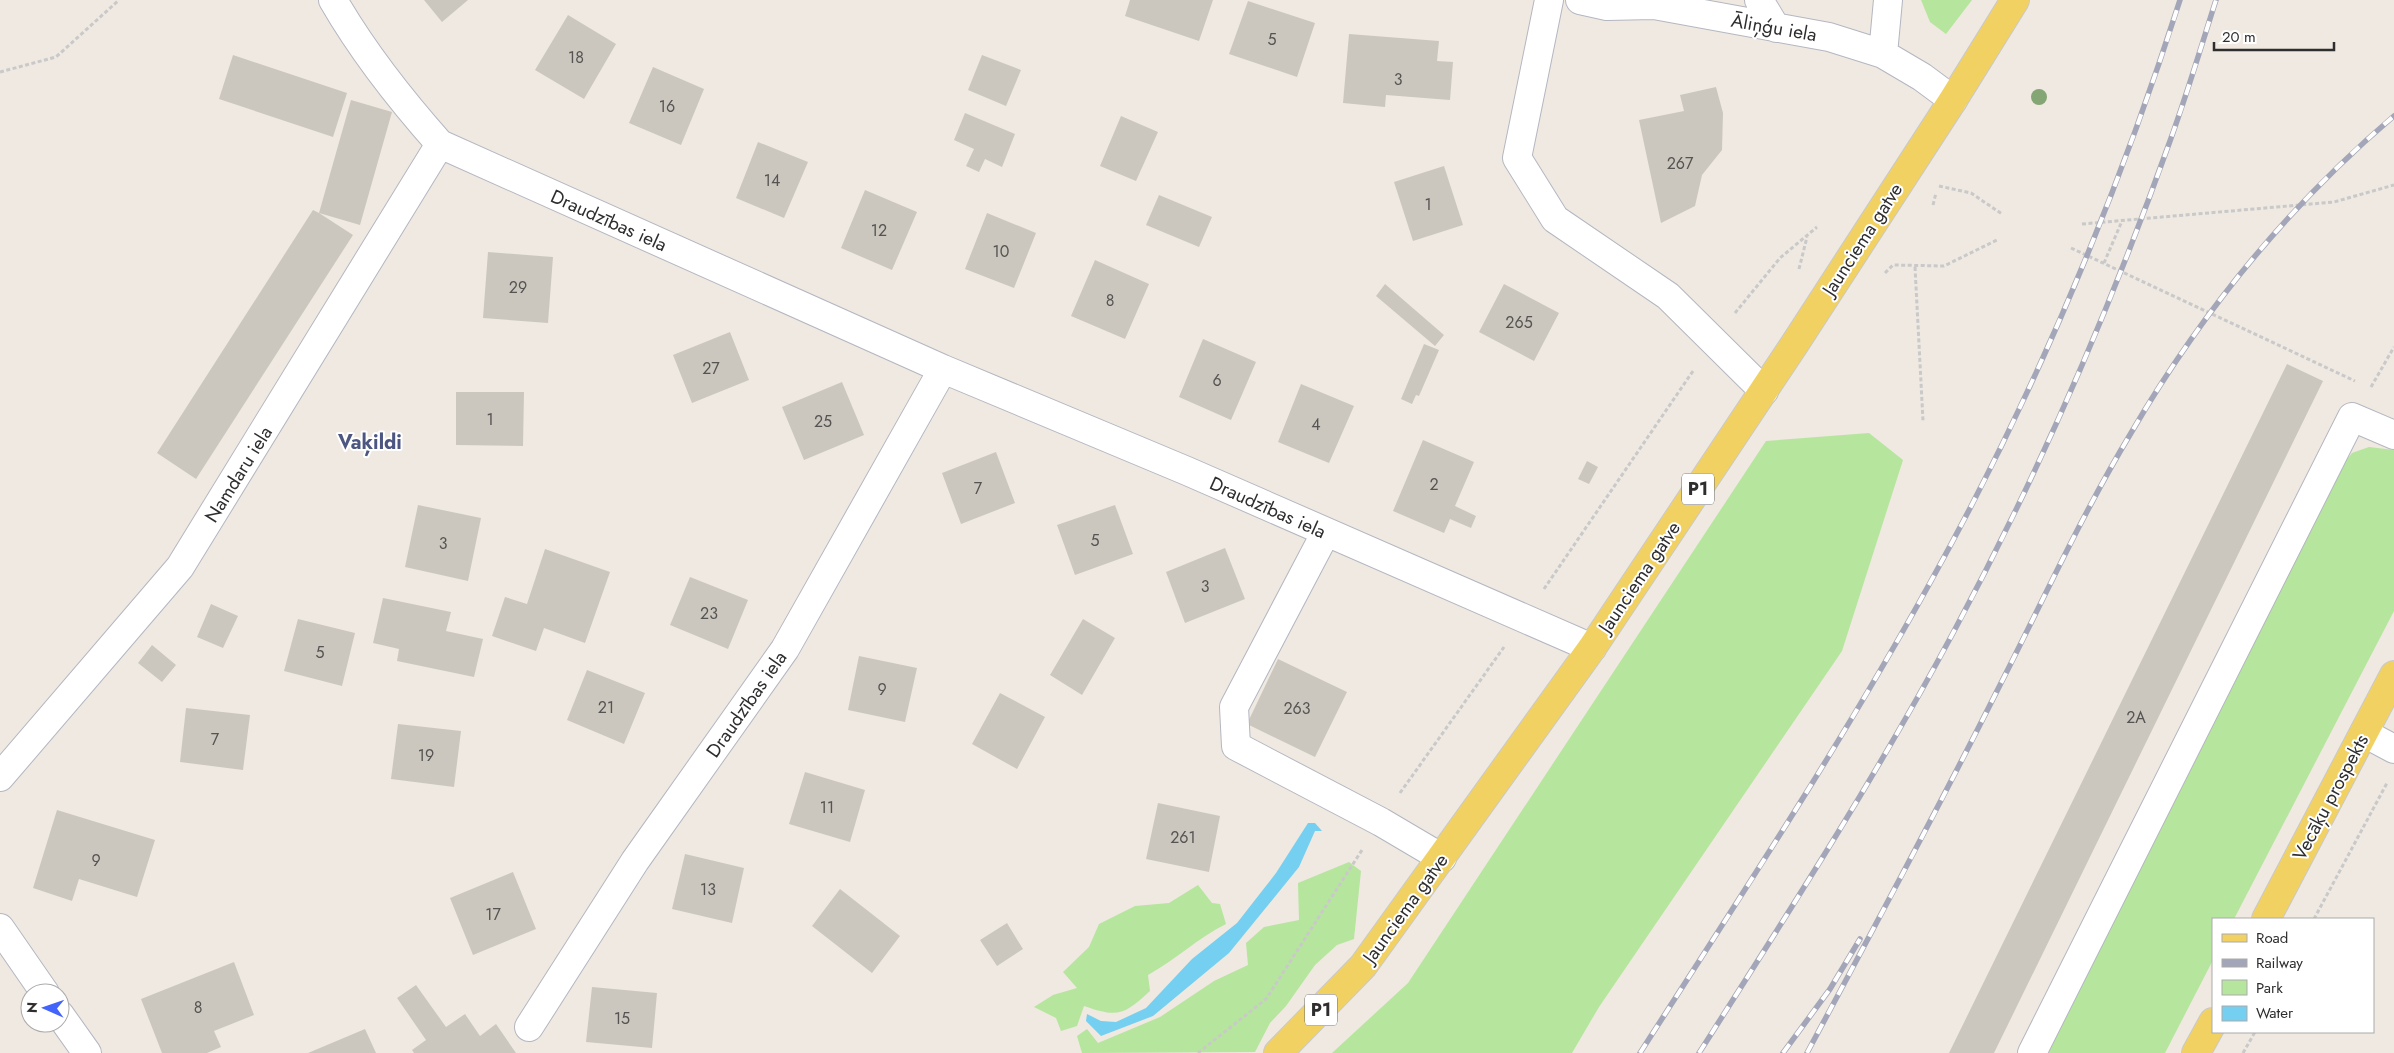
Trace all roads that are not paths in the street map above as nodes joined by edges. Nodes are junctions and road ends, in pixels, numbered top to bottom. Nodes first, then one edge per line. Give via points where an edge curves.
1 (333, 0) edge
2 (1549, 0) edge
3 (1580, 0) edge
4 (1759, 0) edge
5 (1888, 0) edge
6 (2015, 0) edge
7 (1776, 28) junction
8 (1883, 54) junction
9 (1953, 100) junction
10 (440, 144) junction
11 (943, 369) junction
12 (1764, 391) junction
13 (2394, 436) edge
14 (1326, 532) junction
15 (1592, 648) junction
16 (2394, 675) edge
17 (2364, 734) junction
18 (2394, 749) edge
19 (0, 777) edge
20 (1442, 858) junction
21 (2267, 918) edge
22 (0, 928) edge
23 (38, 983) edge
24 (2212, 1024) edge
25 (529, 1028) dead end
26 (70, 1029) edge
27 (87, 1053) edge
28 (1278, 1053) edge
29 (2032, 1053) edge
30 (2196, 1053) edge

1 - 10 street, Draudzības iela via 356,39
2 - 12 street via 1517,158 1555,219 1668,296
3 - 7 street, Āliņģu iela via 1606,6 1654,5
4 - 7 street
5 - 8 street
6 - 9 main road, Jaunciema gatve / P1
7 - 8 street, Āliņģu iela via 1829,37
8 - 9 street, Āliņģu iela
9 - 12 main road, Jaunciema gatve / P1
10 - 11 street, Draudzības iela
10 - 19 street, Namdaru iela via 180,567
11 - 14 street, Draudzības iela
11 - 25 street, Draudzības iela via 785,649 635,861
12 - 15 main road, Jaunciema gatve / P1
13 - 29 street via 2352,417
14 - 15 street, Draudzības iela
14 - 20 street via 1234,707 1236,746
15 - 20 main road, Jaunciema gatve / P1
16 - 17 main road, Vecāķu prospekts
17 - 18 street
17 - 21 main road, Vecāķu prospekts
20 - 28 main road, Jaunciema gatve / P1 via 1364,966
22 - 23 street
24 - 30 main road
26 - 27 street

